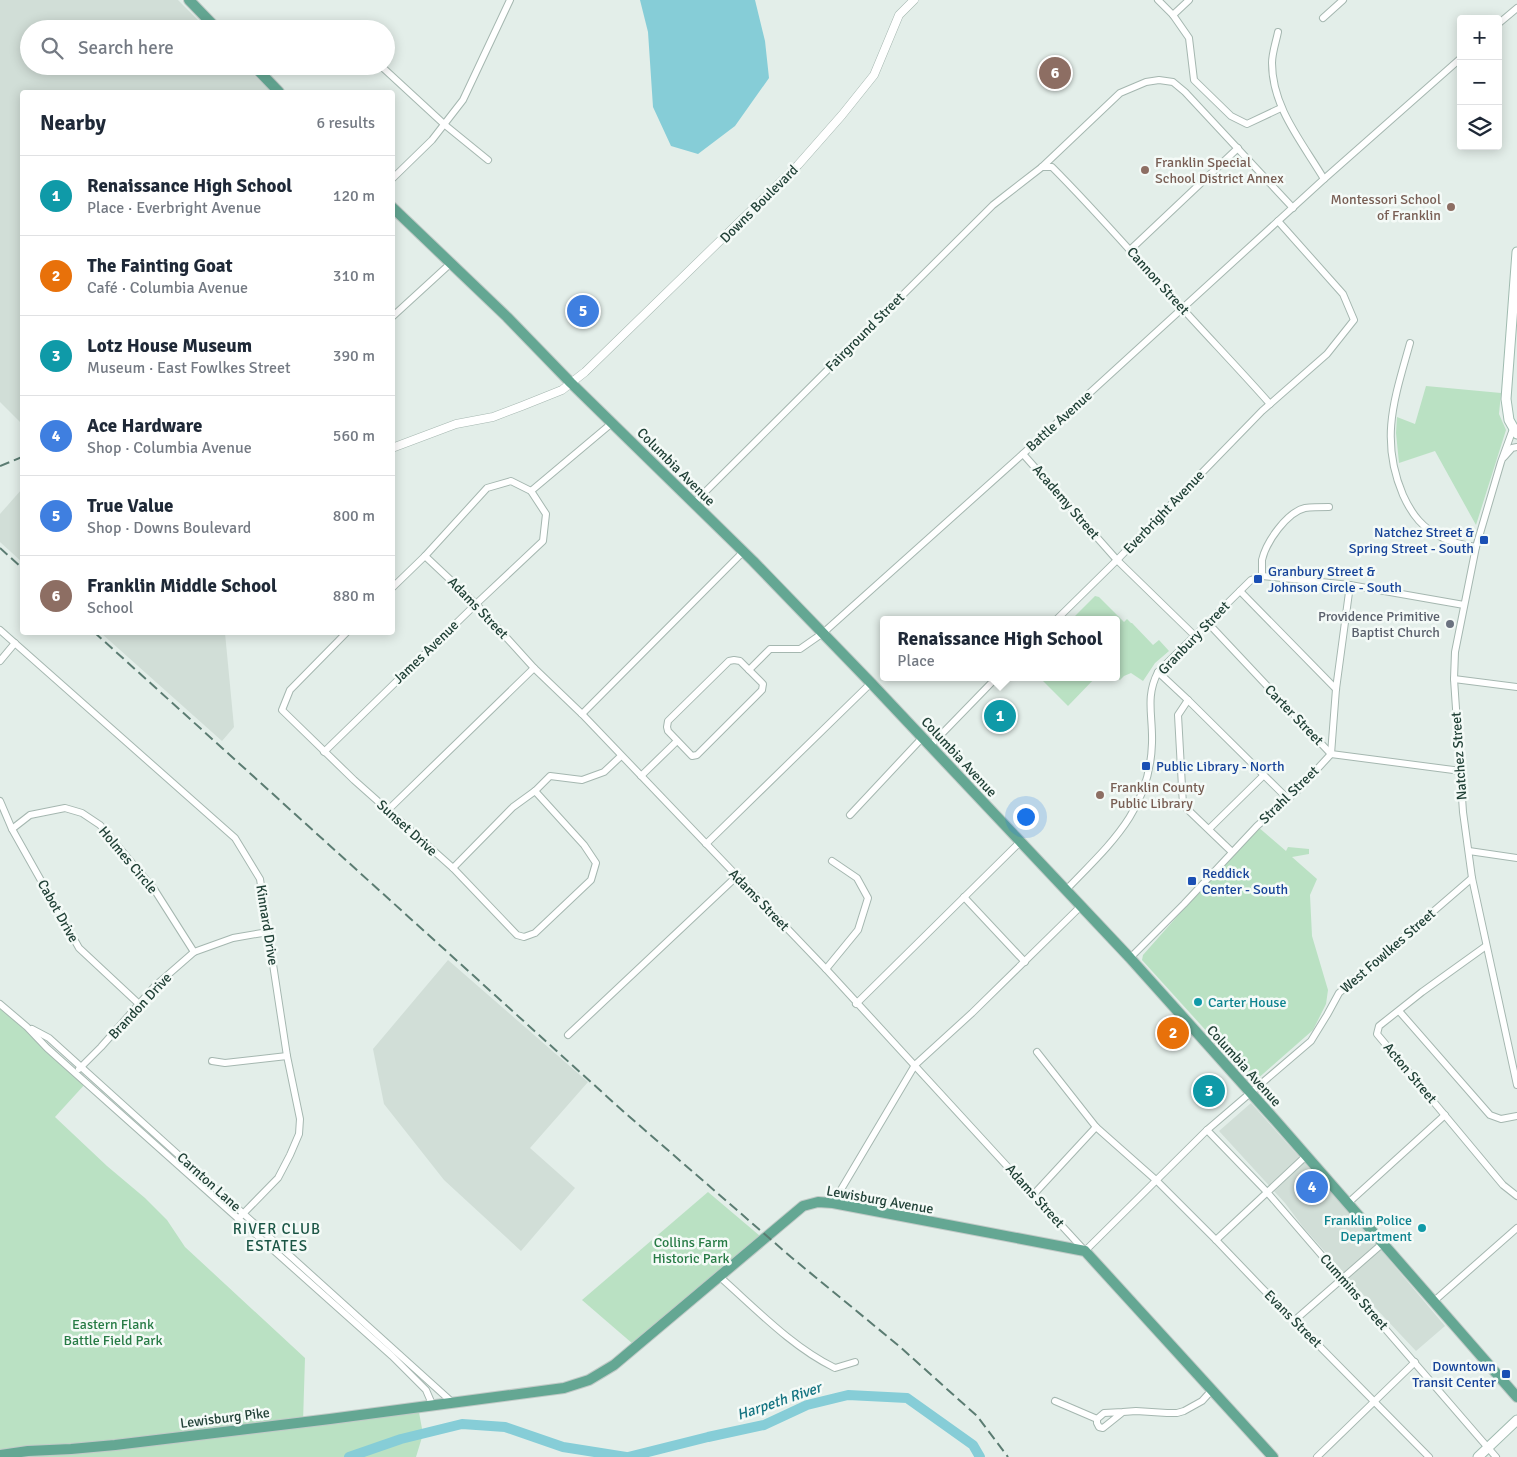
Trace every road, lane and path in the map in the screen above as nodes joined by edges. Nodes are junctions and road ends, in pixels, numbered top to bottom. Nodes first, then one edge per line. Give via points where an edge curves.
1 (188, 0) edge
2 (510, 0) edge
3 (914, 0) edge
4 (1158, 0) edge
5 (1189, 0) edge
6 (1344, 0) edge
7 (1517, 8) edge
8 (1173, 16) junction
9 (1323, 18) dead end
10 (208, 20) edge
11 (1502, 21) edge
12 (1278, 32) dead end
13 (1459, 60) edge
14 (263, 75) edge
15 (391, 75) edge
16 (277, 90) edge
17 (1281, 108) junction
18 (444, 125) junction
19 (1238, 148) junction
20 (488, 160) dead end
21 (1042, 167) junction
22 (395, 176) edge
23 (1324, 179) junction
24 (1293, 208) junction
25 (395, 210) edge
26 (1278, 221) junction
27 (1130, 250) junction
28 (1517, 252) edge
29 (451, 263) junction
30 (1183, 309) junction
31 (395, 314) edge
32 (1410, 343) dead end
33 (571, 383) junction
34 (1270, 404) junction
35 (612, 423) junction
36 (1515, 432) edge
37 (395, 447) edge
38 (1517, 447) edge
39 (1023, 454) junction
40 (1500, 462) junction
41 (531, 491) junction
42 (694, 503) junction
43 (1329, 507) dead end
44 (1476, 547) junction
45 (744, 552) junction
46 (425, 556) junction
47 (1117, 560) junction
48 (1262, 576) junction
49 (395, 584) edge
50 (1350, 585) junction
51 (1240, 591) junction
52 (476, 604) junction
53 (1464, 605) junction
54 (1060, 616) edge
55 (1208, 623) junction
56 (0, 630) edge
57 (823, 633) junction
58 (344, 635) edge
59 (1194, 635) junction
60 (15, 643) junction
61 (0, 661) edge
62 (534, 668) junction
63 (749, 670) junction
64 (1158, 672) junction
65 (1454, 679) junction
66 (993, 681) edge
67 (871, 683) junction
68 (1517, 687) edge
69 (1336, 689) junction
70 (1188, 700) junction
71 (582, 714) junction
72 (922, 737) junction
73 (677, 741) junction
74 (930, 746) junction
75 (324, 752) junction
76 (1331, 754) junction
77 (621, 756) junction
78 (1461, 771) junction
79 (1264, 775) junction
80 (641, 776) junction
81 (535, 791) junction
82 (1288, 799) junction
83 (0, 801) edge
84 (388, 810) junction
85 (850, 814) dead end
86 (12, 829) junction
87 (1209, 829) junction
88 (1020, 842) junction
89 (706, 844) junction
90 (1469, 851) junction
91 (1232, 852) junction
92 (1517, 858) edge
93 (832, 861) dead end
94 (452, 868) junction
95 (736, 877) junction
96 (1472, 878) junction
97 (1066, 890) junction
98 (964, 897) junction
99 (1081, 906) junction
100 (268, 932) junction
101 (1486, 946) junction
102 (194, 952) junction
103 (1130, 958) junction
104 (1025, 962) junction
105 (826, 969) junction
106 (0, 1004) edge
107 (139, 1004) junction
108 (856, 1004) junction
109 (1399, 1011) junction
110 (27, 1027) junction
111 (568, 1035) dead end
112 (1037, 1052) dead end
113 (287, 1056) junction
114 (212, 1061) dead end
115 (915, 1065) junction
116 (81, 1066) junction
117 (76, 1074) junction
118 (1517, 1085) edge
119 (1250, 1093) junction
120 (1445, 1115) junction
121 (1517, 1116) edge
122 (1096, 1127) junction
123 (1207, 1130) junction
124 (1306, 1156) junction
125 (1157, 1181) junction
126 (1267, 1192) junction
127 (1034, 1194) junction
128 (1517, 1196) edge
129 (833, 1203) junction
130 (1347, 1204) junction
131 (243, 1213) junction
132 (238, 1219) junction
133 (1517, 1228) edge
134 (1216, 1240) junction
135 (1382, 1244) junction
136 (1085, 1251) junction
137 (720, 1277) junction
138 (1341, 1278) junction
139 (1433, 1302) junction
140 (1295, 1320) junction
141 (855, 1362) dead end
142 (1415, 1362) junction
143 (1212, 1390) junction
144 (1517, 1397) edge
145 (1055, 1401) dead end
146 (1374, 1401) junction
147 (453, 1403) junction
148 (432, 1404) junction
149 (1123, 1412) junction
150 (1097, 1418) junction
151 (1517, 1420) edge
152 (1488, 1447) junction
153 (0, 1455) edge
154 (1273, 1457) edge
155 (1317, 1457) edge
156 (1429, 1457) edge
157 (1478, 1457) edge
158 (1496, 1457) edge

1 - 10 main road
2 - 18 street via 463,100
3 - 33 street, Downs Boulevard via 899,15 874,75 798,165 622,338
4 - 8 street
5 - 8 street
6 - 9 street
7 - 11 street
8 - 17 street via 1189,38 1194,80 1231,116 1247,124
12 - 17 street via 1272,61 1274,87
13 - 23 street, Battle Avenue
14 - 16 main road
15 - 18 street
17 - 23 street
18 - 20 street
18 - 22 street
19 - 21 street via 1185,92 1173,82 1159,80 1120,93
19 - 24 street
19 - 27 street
21 - 27 street, Cannon Street via 1052,167
21 - 42 street, Fairground Street via 993,205
23 - 24 street, Battle Avenue
24 - 26 street, Battle Avenue
25 - 29 main road, Columbia Avenue
26 - 30 street, Battle Avenue
26 - 34 street, Everbright Avenue via 1344,294 1354,320 1327,354
27 - 30 street, Cannon Street
28 - 36 main road via 1506,392 1506,409
29 - 31 street
29 - 33 main road, Columbia Avenue
30 - 34 street, Cannon Street
30 - 39 street, Battle Avenue
32 - 44 street via 1395,399 1390,435 1401,490 1413,516 1428,529 1445,540
33 - 35 main road, Columbia Avenue
33 - 37 street, Downs Boulevard via 562,390 492,417 456,424
34 - 47 street, Everbright Avenue
35 - 41 street
35 - 42 main road, Columbia Avenue
36 - 40 street, Natchez Street
38 - 40 street
39 - 47 street, Academy Street
39 - 57 street, Battle Avenue
40 - 44 street, Natchez Street
41 - 46 street via 511,481 487,488
41 - 52 street, James Avenue via 546,514 543,541
42 - 45 main road, Columbia Avenue
43 - 48 street via 1304,508 1276,530 1262,560
44 - 53 street, Natchez Street
45 - 57 main road, Columbia Avenue
45 - 71 street
46 - 49 street
46 - 52 street, Adams Street
47 - 54 street, Everbright Avenue
47 - 59 street, Academy Street
48 - 50 street
48 - 51 street, Granbury Street via 1251,580
50 - 53 street
50 - 69 street
51 - 55 street, Granbury Street
51 - 69 street
52 - 62 street, Adams Street
52 - 75 street, James Avenue
53 - 65 street, Natchez Street via 1455,652
55 - 59 street, Granbury Street
55 - 76 street, Carter Street
56 - 60 street, Kinnard Drive
57 - 63 street, Battle Avenue via 800,650 770,649
57 - 67 main road, Columbia Avenue
58 - 75 street, Sunset Drive via 290,690 282,710
59 - 64 street, Granbury Street
60 - 61 street
60 - 100 street, Kinnard Drive via 235,838 260,879
62 - 71 street, Adams Street
62 - 84 street
63 - 73 street via 740,661 729,660 668,721 668,731
63 - 73 street via 763,684 762,690 697,755 692,756
64 - 70 street
64 - 97 street, Granbury Street via 1150,694 1152,743 1148,774 1138,804 1120,834
65 - 68 street
65 - 78 street, Natchez Street
66 - 74 street
67 - 72 main road, Columbia Avenue
67 - 89 street
69 - 76 street
70 - 79 street
70 - 87 street via 1178,715 1184,805
71 - 77 street, Adams Street
72 - 74 main road, Columbia Avenue
72 - 85 street
73 - 80 street
74 - 88 main road, Columbia Avenue
75 - 84 street, Sunset Drive
76 - 78 street, Carter Street
76 - 82 street, Strahl Street
77 - 80 street, Adams Street
77 - 81 street via 604,772 582,780 550,776
78 - 90 street, Natchez Street
79 - 82 street
79 - 87 street
80 - 89 street, Adams Street
81 - 94 street via 514,807
81 - 94 street, Sunset Drive via 596,863 592,880 535,933 524,937 517,935
82 - 91 street, Strahl Street
83 - 86 street, Cabot Drive
84 - 94 street, Sunset Drive
86 - 102 street, Holmes Circle via 30,815 64,808 82,812 100,825 154,889
86 - 107 street, Cabot Drive via 79,948
87 - 91 street
88 - 97 main road, Columbia Avenue
88 - 98 street
89 - 95 street, Adams Street
90 - 92 street
90 - 96 street, Natchez Street
91 - 103 street, Strahl Street
93 - 105 street via 857,878 868,898 858,930
95 - 105 street, Adams Street
95 - 111 street
96 - 101 street, Natchez Street
96 - 119 street, West Fowlkes Street via 1344,988 1311,1041
97 - 99 main road, Columbia Avenue
98 - 104 street
98 - 108 street
99 - 103 main road, Columbia Avenue
99 - 104 street
100 - 102 street, Brandon Drive via 233,938
100 - 113 street, Kinnard Drive
101 - 109 street, Acton Street
101 - 118 street, Natchez Street
102 - 107 street, Brandon Drive
103 - 119 main road, Columbia Avenue
104 - 115 street
105 - 108 street, Adams Street
106 - 110 street, Carnton Lane
107 - 116 street, Brandon Drive
108 - 115 street, Adams Street
109 - 120 street, Acton Street via 1379,1026 1377,1034
109 - 121 street via 1490,1115 1501,1118
110 - 116 street, Carnton Lane via 49,1038
110 - 117 street, Carnton Lane
112 - 122 street, Evans Street
113 - 114 street via 225,1063
113 - 131 street, Kinnard Drive via 300,1119 298,1134 278,1178
115 - 127 street, Adams Street
115 - 129 street
116 - 117 street, Brandon Drive
116 - 131 street, Carnton Lane
117 - 132 street, Carnton Lane
119 - 123 street, West Fowlkes Street
119 - 124 main road, Columbia Avenue
120 - 128 street, Acton Street via 1503,1185
120 - 130 street
122 - 125 street, Evans Street
122 - 127 street
123 - 125 street, West Fowlkes Street
123 - 126 street, Cummins Street
124 - 126 street
124 - 130 main road, Columbia Avenue
125 - 134 street, Evans Street
125 - 136 street, West Fowlkes Street
126 - 134 street
126 - 138 street, Cummins Street
127 - 136 street, Adams Street
129 - 136 main road, Lewisburg Avenue
129 - 137 main road, Lewisburg Avenue via 803,1206
130 - 135 main road, Columbia Avenue
131 - 132 street, Kinnard Drive
131 - 147 street, Carnton Lane
132 - 148 street, Carnton Lane via 406,1369 426,1390
133 - 139 street
134 - 140 street, Evans Street
135 - 138 street
135 - 139 main road, Columbia Avenue
136 - 143 main road
137 - 141 street via 815,1358 835,1368
137 - 147 main road, Lewisburg Avenue via 614,1365 588,1380 564,1388
138 - 140 street
138 - 142 street, Cummins Street
139 - 144 main road, Columbia Avenue
140 - 146 street, Evans Street
142 - 146 street
142 - 152 street, Cummins Street
143 - 149 street via 1202,1401 1178,1413
143 - 154 main road
145 - 150 street
146 - 155 street
146 - 156 street, Evans Street
147 - 148 main road, Lewisburg Pike
148 - 153 main road, Lewisburg Pike via 115,1445 28,1450
149 - 150 street via 1104,1412
149 - 150 street via 1103,1428 1097,1423
151 - 152 main road
152 - 157 main road
152 - 158 street, Cummins Street

